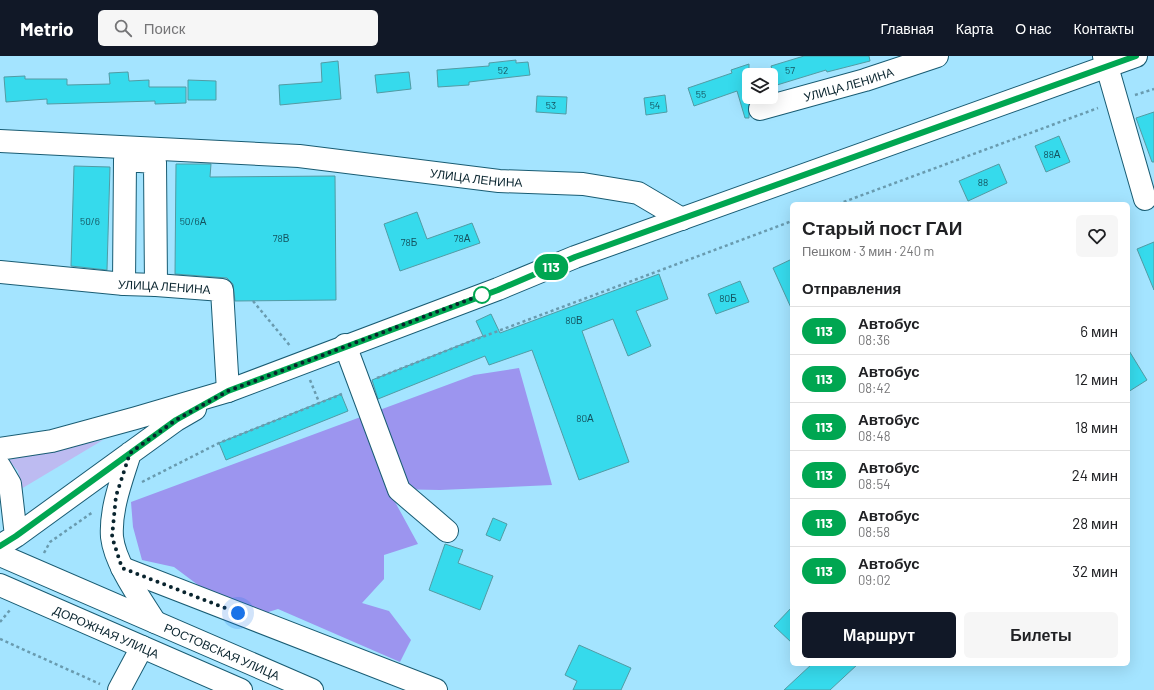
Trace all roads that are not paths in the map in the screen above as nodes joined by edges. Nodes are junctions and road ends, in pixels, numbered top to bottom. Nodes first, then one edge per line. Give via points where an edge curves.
1 (937, 56) edge
2 (1136, 56) edge
3 (1106, 61) edge
4 (760, 109) dead end
5 (0, 141) edge
6 (1145, 199) dead end
7 (682, 219) junction
8 (0, 272) edge
9 (124, 284) junction
10 (156, 285) junction
11 (345, 345) junction
12 (228, 391) junction
13 (0, 449) edge
14 (130, 453) junction
15 (0, 466) edge
16 (447, 531) dead end
17 (8, 541) edge
18 (0, 555) edge
19 (122, 568) junction
20 (0, 585) edge
21 (155, 622) junction
22 (142, 647) junction
23 (113, 688) edge
24 (240, 690) edge
25 (312, 690) edge
26 (436, 690) edge

1 - 4 main road, УЛИЦА ЛЕНИНА via 865,80
2 - 3 main road
3 - 6 main road
3 - 7 main road
5 - 7 main road, УЛИЦА ЛЕНИНА via 299,156 499,181 583,184 638,194
7 - 11 main road via 575,257 498,290
8 - 9 main road, УЛИЦА ЛЕНИНА
9 - 10 main road, УЛИЦА ЛЕНИНА
9 - 10 main road via 125,160 155,162
10 - 12 main road, УЛИЦА ЛЕНИНА via 222,290
11 - 12 main road
11 - 16 main road via 399,490
12 - 13 main road via 52,441
12 - 14 main road via 176,420
14 - 17 main road
14 - 19 main road via 116,496 112,537
15 - 17 main road via 10,484
18 - 21 main road
19 - 21 main road
19 - 26 main road
20 - 22 main road, ДОРОЖНАЯ УЛИЦА
21 - 25 main road, РОСТОВСКАЯ УЛИЦА
22 - 23 main road
22 - 24 main road, ДОРОЖНАЯ УЛИЦА

